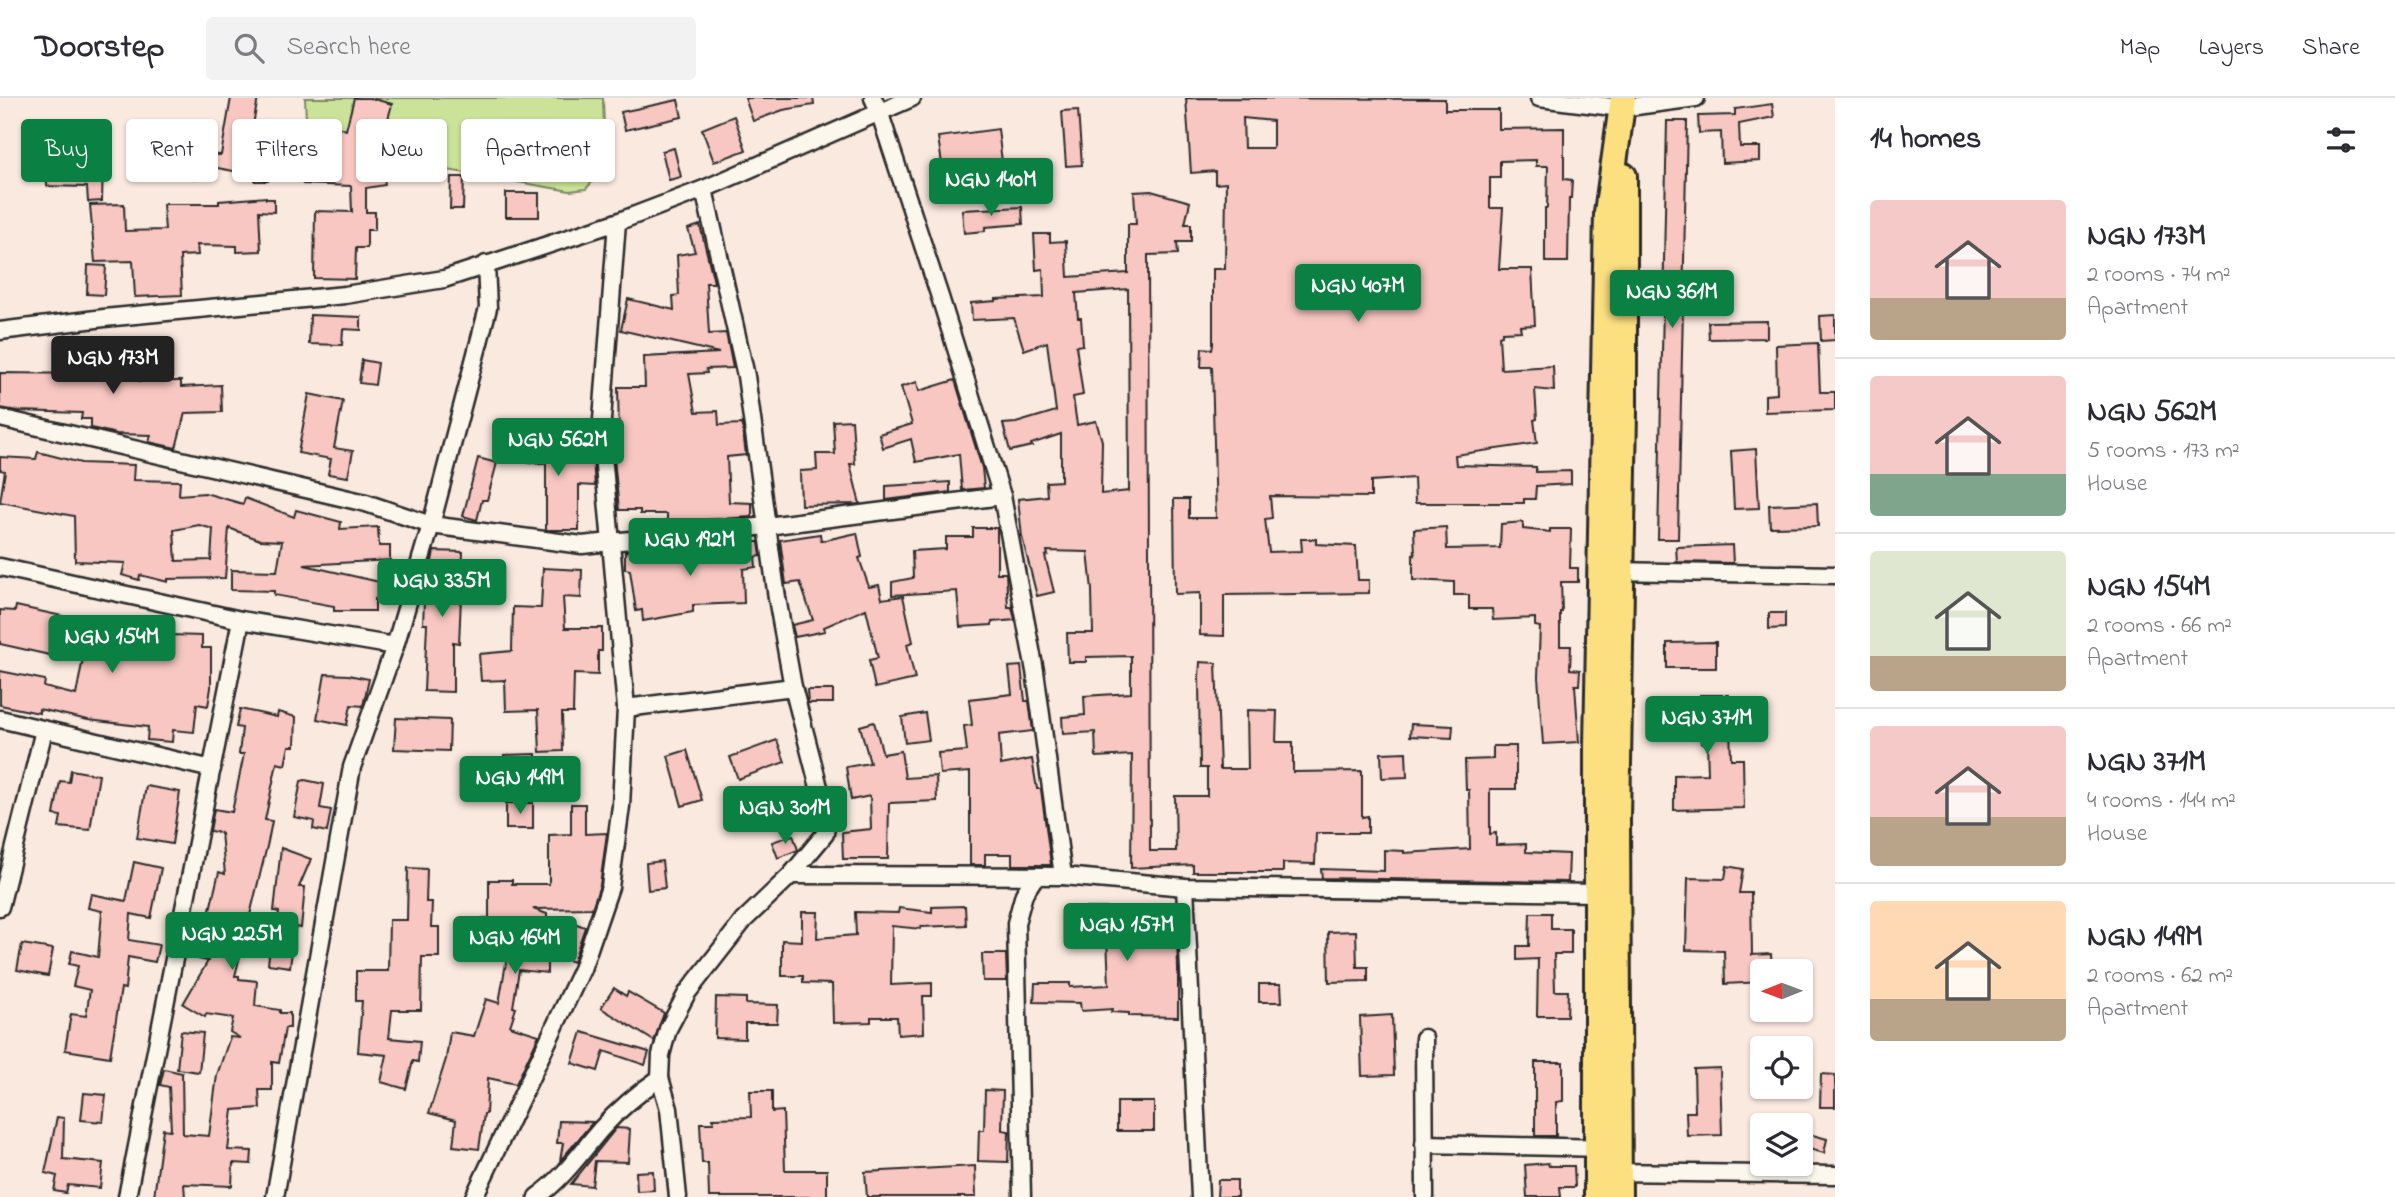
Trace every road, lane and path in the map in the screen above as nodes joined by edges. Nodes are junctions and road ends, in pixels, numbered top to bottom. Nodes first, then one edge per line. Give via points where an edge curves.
1 (912, 98) edge
2 (1539, 98) edge
3 (1696, 98) edge
4 (1622, 103) edge
5 (876, 104) edge
6 (704, 189) junction
7 (617, 222) junction
8 (486, 264) junction
9 (0, 331) edge
10 (0, 418) edge
11 (1002, 496) junction
12 (431, 525) junction
13 (767, 526) junction
14 (612, 541) junction
15 (0, 567) edge
16 (1611, 571) junction
17 (1835, 575) edge
18 (241, 620) junction
19 (395, 646) junction
20 (793, 687) junction
21 (626, 708) junction
22 (0, 719) edge
23 (44, 730) junction
24 (212, 769) junction
25 (791, 875) junction
26 (1063, 876) junction
27 (1035, 877) junction
28 (1185, 887) junction
29 (1596, 893) junction
30 (0, 907) edge
31 (1424, 1038) dead end
32 (660, 1078) junction
33 (1424, 1144) junction
34 (1608, 1160) junction
35 (1835, 1175) edge
36 (127, 1197) edge
37 (275, 1197) edge
38 (474, 1197) edge
39 (537, 1197) edge
40 (678, 1197) edge
41 (1021, 1197) edge
42 (1200, 1197) edge
43 (1425, 1197) edge
44 (1597, 1197) edge
45 (1619, 1197) edge

1 - 5 street
2 - 4 street
3 - 4 street
4 - 16 main road via 1625,212
5 - 6 street
5 - 11 street
6 - 7 street
6 - 13 street via 746,376
7 - 8 street
7 - 14 street via 601,433
8 - 9 street via 405,287
8 - 12 street via 488,308
10 - 12 street via 366,503
11 - 13 street
11 - 26 street via 1035,671
12 - 14 street via 582,545
12 - 19 street
13 - 14 street
13 - 20 street
14 - 21 street
15 - 18 street
16 - 17 street
16 - 29 main road
16 - 34 main road via 1617,869
18 - 19 street
18 - 24 street
19 - 37 street via 352,767
20 - 21 street
20 - 25 street via 827,818 825,834
21 - 38 street via 621,806 610,887 582,969
22 - 23 street
23 - 24 street
23 - 30 street
24 - 36 street
25 - 27 street
25 - 32 street via 744,920 687,993 668,1029
26 - 27 street
26 - 28 street
27 - 41 street via 1024,894 1016,923
28 - 29 street
28 - 42 street
29 - 34 main road
31 - 33 street
32 - 39 street via 634,1096
32 - 40 street via 669,1109
33 - 34 street
33 - 43 street
34 - 35 street
34 - 44 main road
34 - 45 main road

